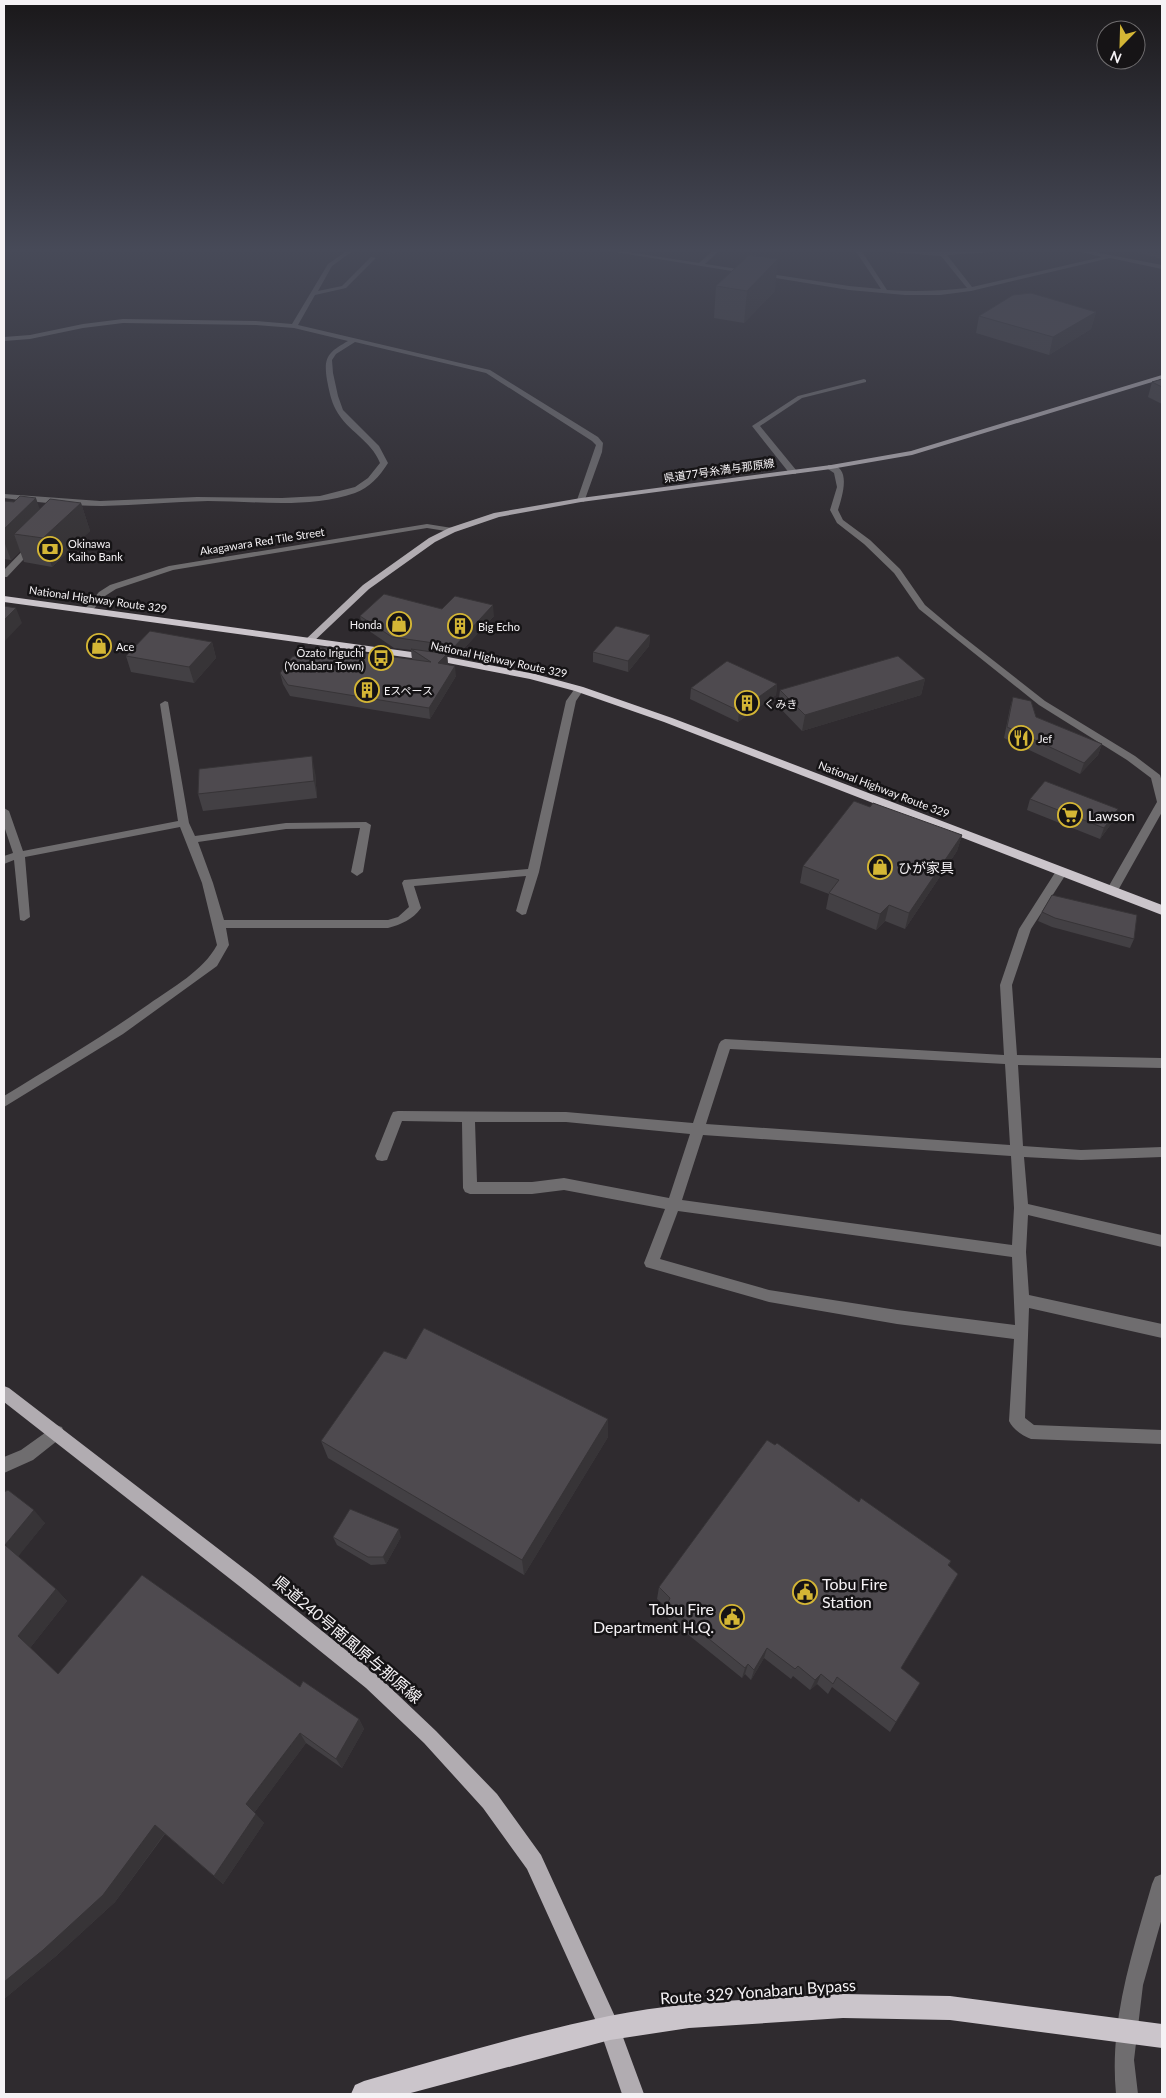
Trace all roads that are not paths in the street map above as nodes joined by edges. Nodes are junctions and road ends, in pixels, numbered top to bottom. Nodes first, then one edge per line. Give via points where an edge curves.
1 (341, 348) edge
2 (383, 348) edge
3 (1162, 377) edge
4 (864, 381) dead end
5 (831, 467) junction
6 (792, 472) junction
7 (4, 496) edge
8 (581, 500) junction
9 (452, 530) junction
10 (43, 535) edge
11 (4, 574) edge
12 (4, 599) edge
13 (88, 610) junction
14 (309, 641) junction
15 (579, 689) junction
16 (165, 704) dead end
17 (1162, 802) edge
18 (4, 811) edge
19 (184, 823) junction
20 (191, 840) junction
21 (19, 855) junction
22 (4, 860) edge
23 (1062, 871) junction
24 (357, 872) dead end
25 (533, 872) junction
26 (1112, 891) junction
27 (1162, 910) edge
28 (522, 911) dead end
29 (24, 917) dead end
30 (220, 924) junction
31 (1012, 1060) junction
32 (1162, 1063) edge
33 (4, 1102) edge
34 (468, 1117) junction
35 (698, 1129) junction
36 (1016, 1151) junction
37 (1162, 1152) edge
38 (382, 1156) dead end
39 (674, 1205) junction
40 (1021, 1208) junction
41 (1162, 1241) edge
42 (1019, 1252) junction
43 (1022, 1300) junction
44 (1162, 1331) edge
45 (1022, 1333) junction
46 (4, 1393) edge
47 (56, 1432) junction
48 (1162, 1437) edge
49 (4, 1465) edge
50 (1162, 1884) edge
51 (610, 2028) junction
52 (1126, 2030) junction
53 (1162, 2036) edge
54 (364, 2094) edge
55 (633, 2094) edge
56 (1127, 2094) edge

1 - 7 street via 328,358 327,365 336,401 340,411 377,447 384,463 370,481 355,490 321,498 72,505
2 - 8 street via 488,371 595,439 600,445 598,455
3 - 5 main road, 県道77号糸満与那原線 via 912,453
4 - 6 street via 800,397 756,426
5 - 6 main road, 県道77号糸満与那原線
5 - 17 street via 838,472 841,487 834,510 840,522 897,571 922,607 1042,703 1156,777
6 - 8 main road, 県道77号糸満与那原線
8 - 9 main road, 県道77号糸満与那原線 via 497,515
9 - 13 street, Akagawara Red Tile Street via 427,526 172,568 113,587
9 - 14 main road, 県道77号糸満与那原線 via 415,551 366,587
10 - 11 street
12 - 13 highway, National Highway Route 329
13 - 14 highway, National Highway Route 329
14 - 15 highway, National Highway Route 329 via 448,660
15 - 23 highway, National Highway Route 329
15 - 25 street via 571,701
16 - 19 street
17 - 26 street
18 - 21 street
19 - 20 street
19 - 21 street
20 - 24 street via 286,826 366,824
20 - 30 street
21 - 22 street
21 - 29 street
23 - 26 highway, National Highway Route 329
23 - 31 street via 1025,929 1006,985
25 - 28 street
25 - 30 street via 408,883 415,908 402,920 388,924
26 - 27 highway, National Highway Route 329
30 - 33 street via 223,945 213,963 119,1031
31 - 32 street
31 - 35 street via 725,1044
31 - 36 street
34 - 35 street via 566,1117
34 - 38 street via 398,1116
34 - 39 street via 470,1188 532,1188 564,1184
35 - 36 street
35 - 39 street
36 - 37 street via 1082,1155
36 - 40 street
39 - 42 street
39 - 45 street via 651,1262 769,1296
40 - 41 street
40 - 42 street
42 - 43 street
43 - 44 street
43 - 45 street
45 - 48 street via 1016,1421 1031,1432
46 - 47 main road, 県道240号南風原与那原線
47 - 49 street via 27,1455
47 - 51 main road, 県道240号南風原与那原線 via 372,1682 490,1800 534,1862
50 - 52 street via 1133,1985
51 - 52 highway, Route 329 Yonabaru Bypass via 689,2016 843,2006 950,2008
51 - 54 highway, Route 329 Yonabaru Bypass
51 - 55 main road, 県道240号南風原与那原線
52 - 53 highway, Route 329 Yonabaru Bypass
52 - 56 street

